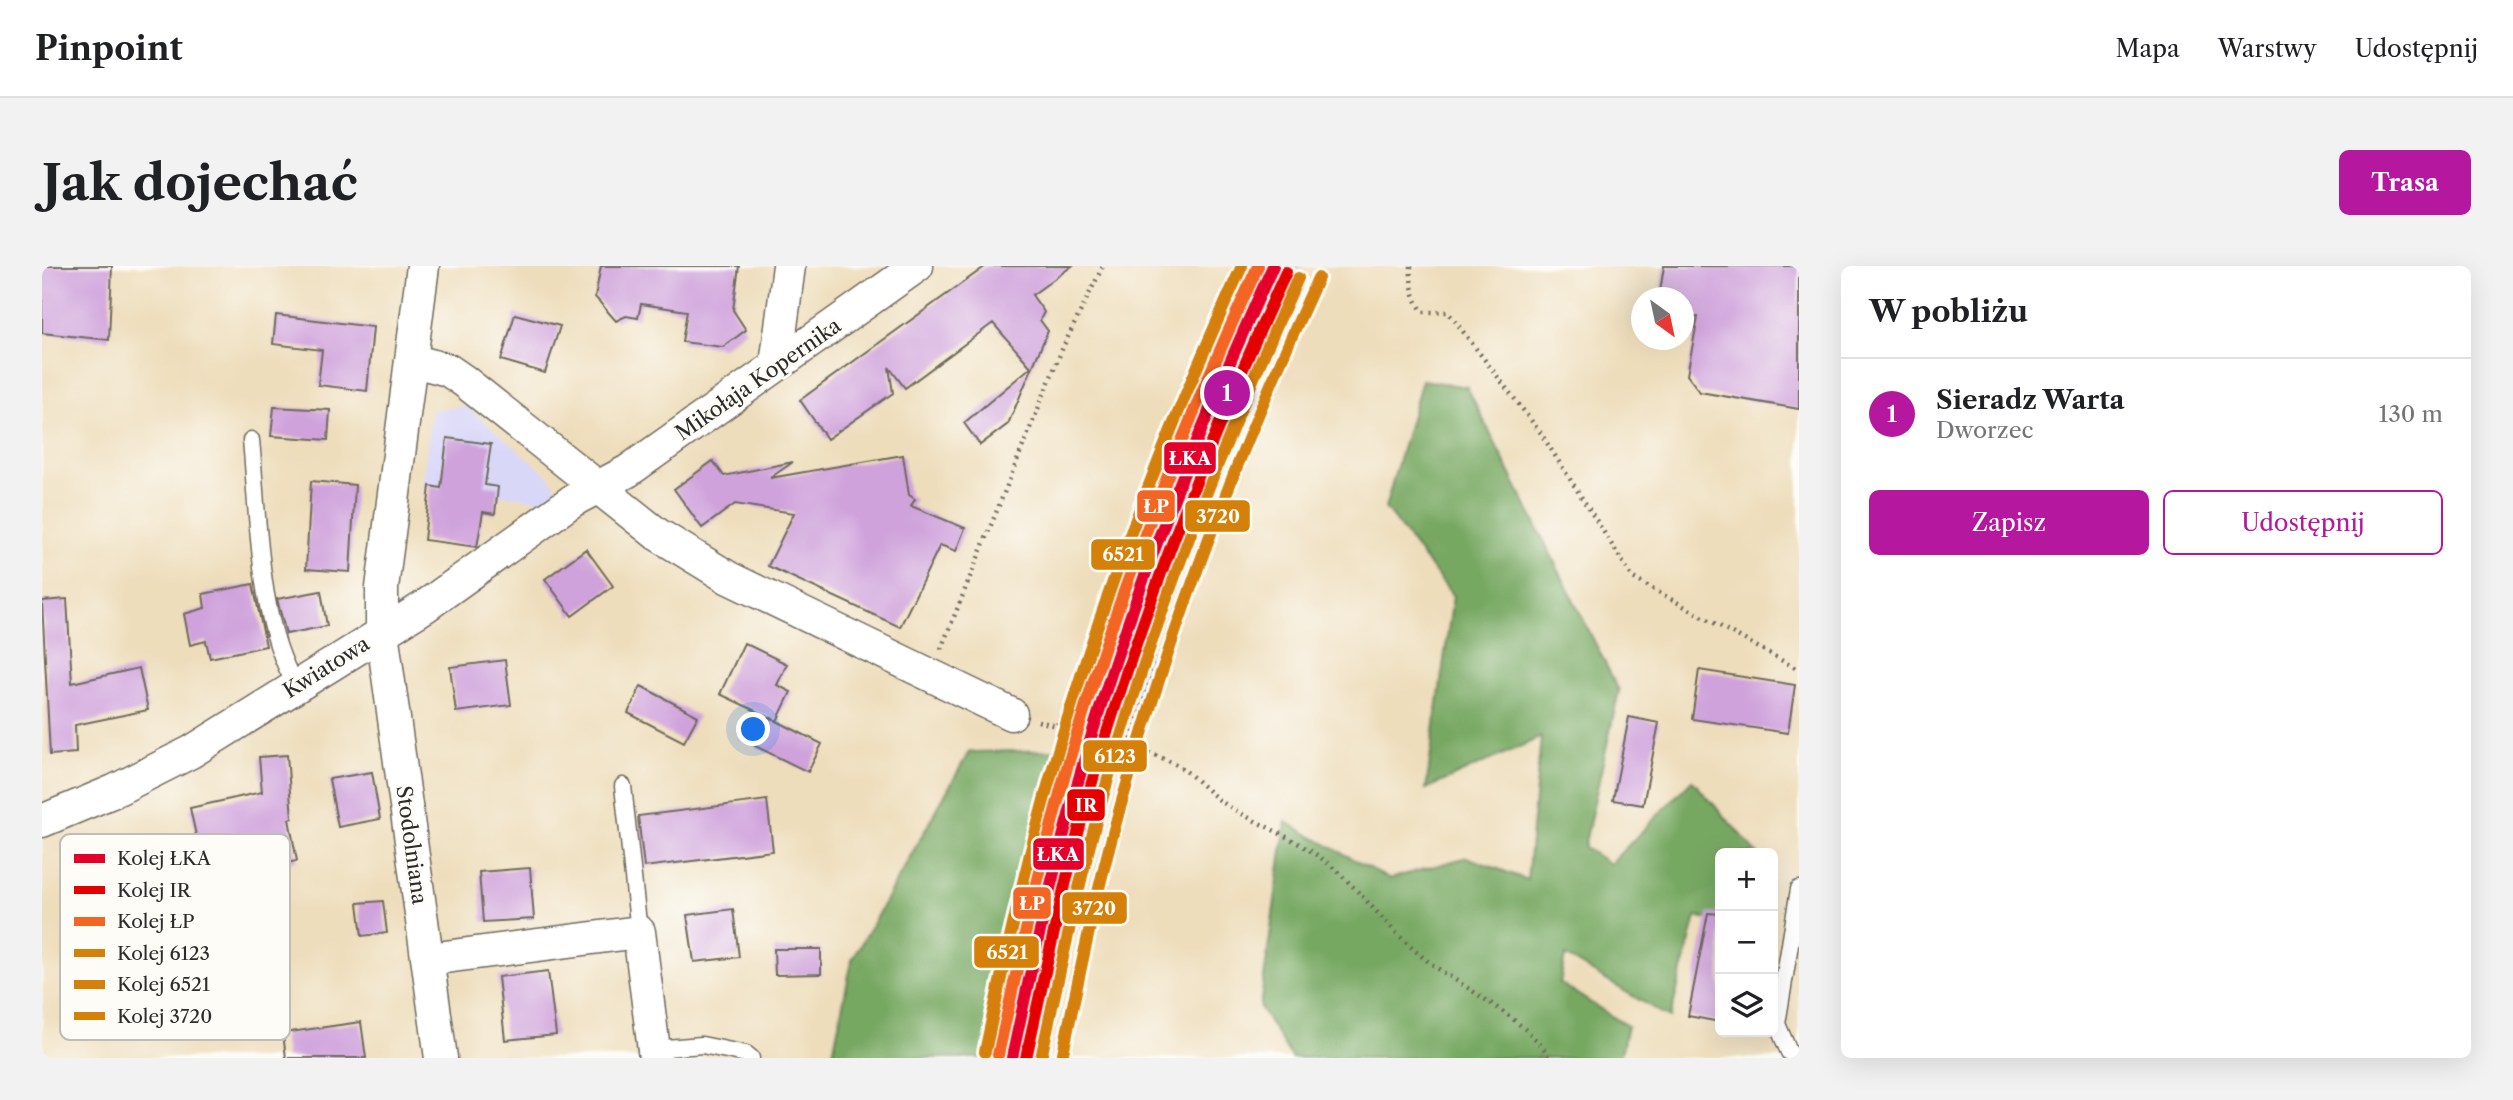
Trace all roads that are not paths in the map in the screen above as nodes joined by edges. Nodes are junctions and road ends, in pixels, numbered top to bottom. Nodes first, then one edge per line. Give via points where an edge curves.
1 (423, 266) edge
2 (789, 266) edge
3 (917, 266) edge
4 (411, 360) junction
5 (776, 365) junction
6 (251, 440) dead end
7 (596, 487) junction
8 (382, 632) junction
9 (296, 685) junction
10 (1011, 714) road end
11 (623, 786) dead end
12 (42, 821) edge
13 (1799, 889) edge
14 (639, 932) junction
15 (429, 960) junction
16 (655, 1053) edge
17 (442, 1058) edge
18 (751, 1058) edge
19 (1797, 1058) edge

1 - 4 street, Stodolniana
2 - 5 street
3 - 5 street, Mikołaja Kopernika
4 - 7 street via 448,370
4 - 8 street, Stodolniana via 382,588
5 - 7 street, Mikołaja Kopernika via 628,471
6 - 9 lane via 276,644
7 - 8 street, Kwiatowa
7 - 10 street via 657,534 729,578
8 - 9 street, Kwiatowa
8 - 15 street, Stodolniana
9 - 12 street, Kwiatowa via 152,773
11 - 14 lane
13 - 19 lane via 1777,1024 1789,1052
14 - 15 street
14 - 16 street
15 - 17 street, Stodolniana
16 - 18 lane via 702,1045

